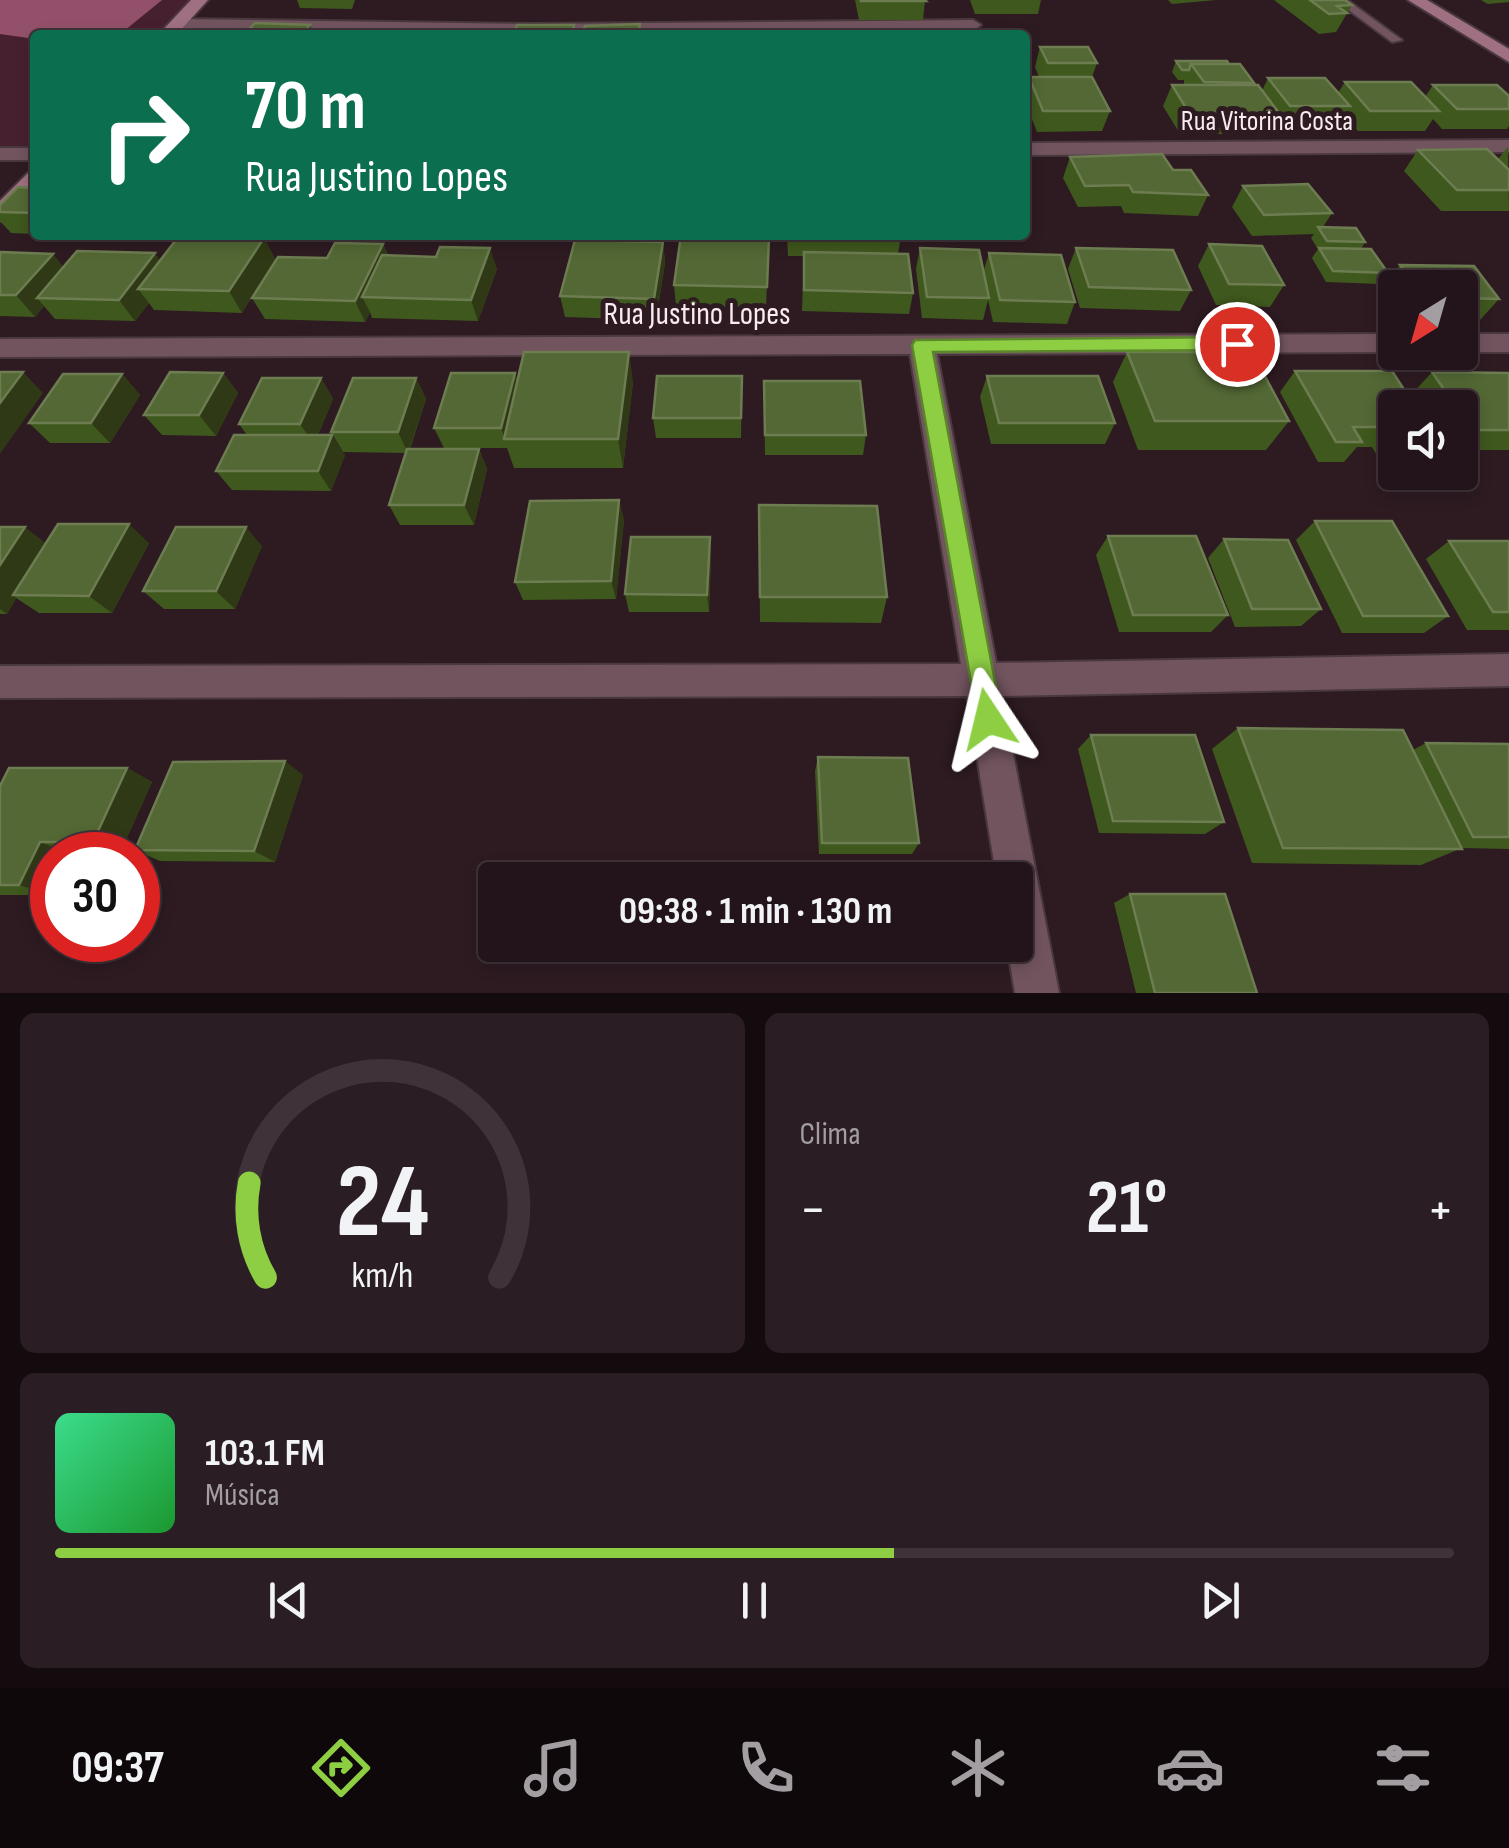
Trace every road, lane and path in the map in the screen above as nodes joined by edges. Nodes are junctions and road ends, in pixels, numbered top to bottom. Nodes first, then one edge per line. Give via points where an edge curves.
1 (200, 0) edge
2 (1340, 0) edge
3 (1416, 0) edge
4 (974, 25) dead end
5 (172, 29) edge
6 (1396, 40) dead end
7 (1509, 58) edge
8 (1509, 146) edge
9 (1030, 149) edge
10 (0, 154) edge
11 (30, 154) edge
12 (30, 182) edge
13 (0, 214) edge
14 (1378, 343) edge
15 (1478, 343) edge
16 (1509, 343) edge
17 (922, 345) junction
18 (0, 348) edge
19 (1509, 670) edge
20 (982, 680) junction
21 (0, 682) edge
22 (1037, 993) edge

1 - 5 street
2 - 6 lane
3 - 7 street
4 - 5 street
8 - 9 street, Rua Vitorina Costa
10 - 11 street
12 - 13 street
14 - 17 street, Rua Justino Lopes
15 - 16 street
17 - 18 street, Rua Justino Lopes
17 - 20 street
19 - 20 street
20 - 21 street
20 - 22 street

